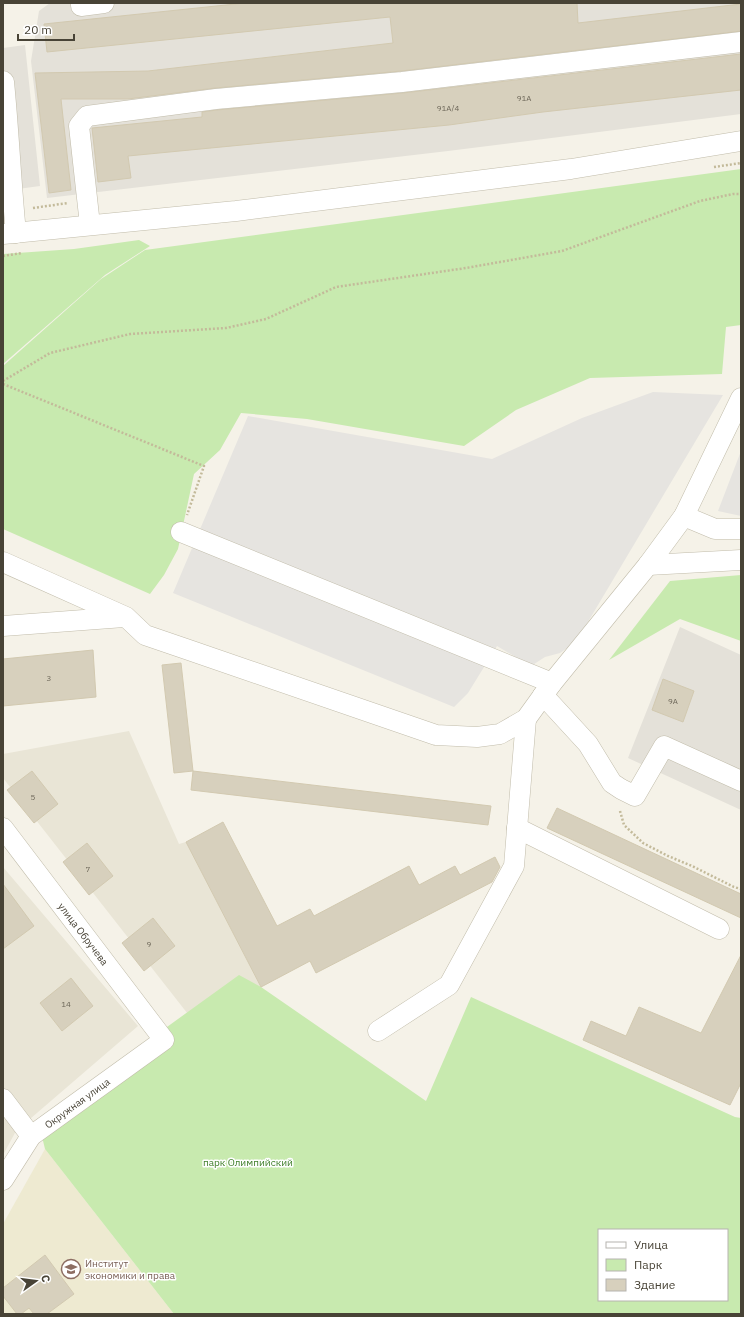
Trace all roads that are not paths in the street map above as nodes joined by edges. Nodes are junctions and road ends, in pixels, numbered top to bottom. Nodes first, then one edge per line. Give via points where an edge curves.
1 (81, 3) edge
2 (104, 3) edge
3 (741, 42) edge
4 (3, 81) edge
5 (741, 141) edge
6 (90, 225) junction
7 (10, 234) edge
8 (741, 398) edge
9 (684, 516) junction
10 (741, 529) edge
11 (181, 532) road end
12 (741, 560) edge
13 (3, 562) edge
14 (648, 565) junction
15 (126, 617) junction
16 (3, 626) edge
17 (548, 689) junction
18 (526, 719) junction
19 (741, 781) edge
20 (3, 828) edge
21 (517, 828) junction
22 (719, 929) dead end
23 (378, 1031) dead end
24 (164, 1040) joint
25 (3, 1099) edge
26 (31, 1136) junction
27 (3, 1180) edge

1 - 2 street via 81,6
3 - 6 street via 87,116 79,126
4 - 7 street via 14,210
5 - 6 street via 571,169 236,211
6 - 7 street
8 - 9 street
9 - 10 street via 715,529
9 - 14 street
11 - 17 street
12 - 14 street
13 - 15 street
14 - 17 street
15 - 16 street
15 - 18 street via 145,634 436,735 477,737 500,734
17 - 18 street
17 - 19 street via 588,744 612,783 635,796 664,746
18 - 21 street
20 - 24 street, улица Обручева
21 - 22 street
21 - 23 street via 514,866 449,985
24 - 26 street, Окружная улица
25 - 26 street
26 - 27 street, Окружная улица

